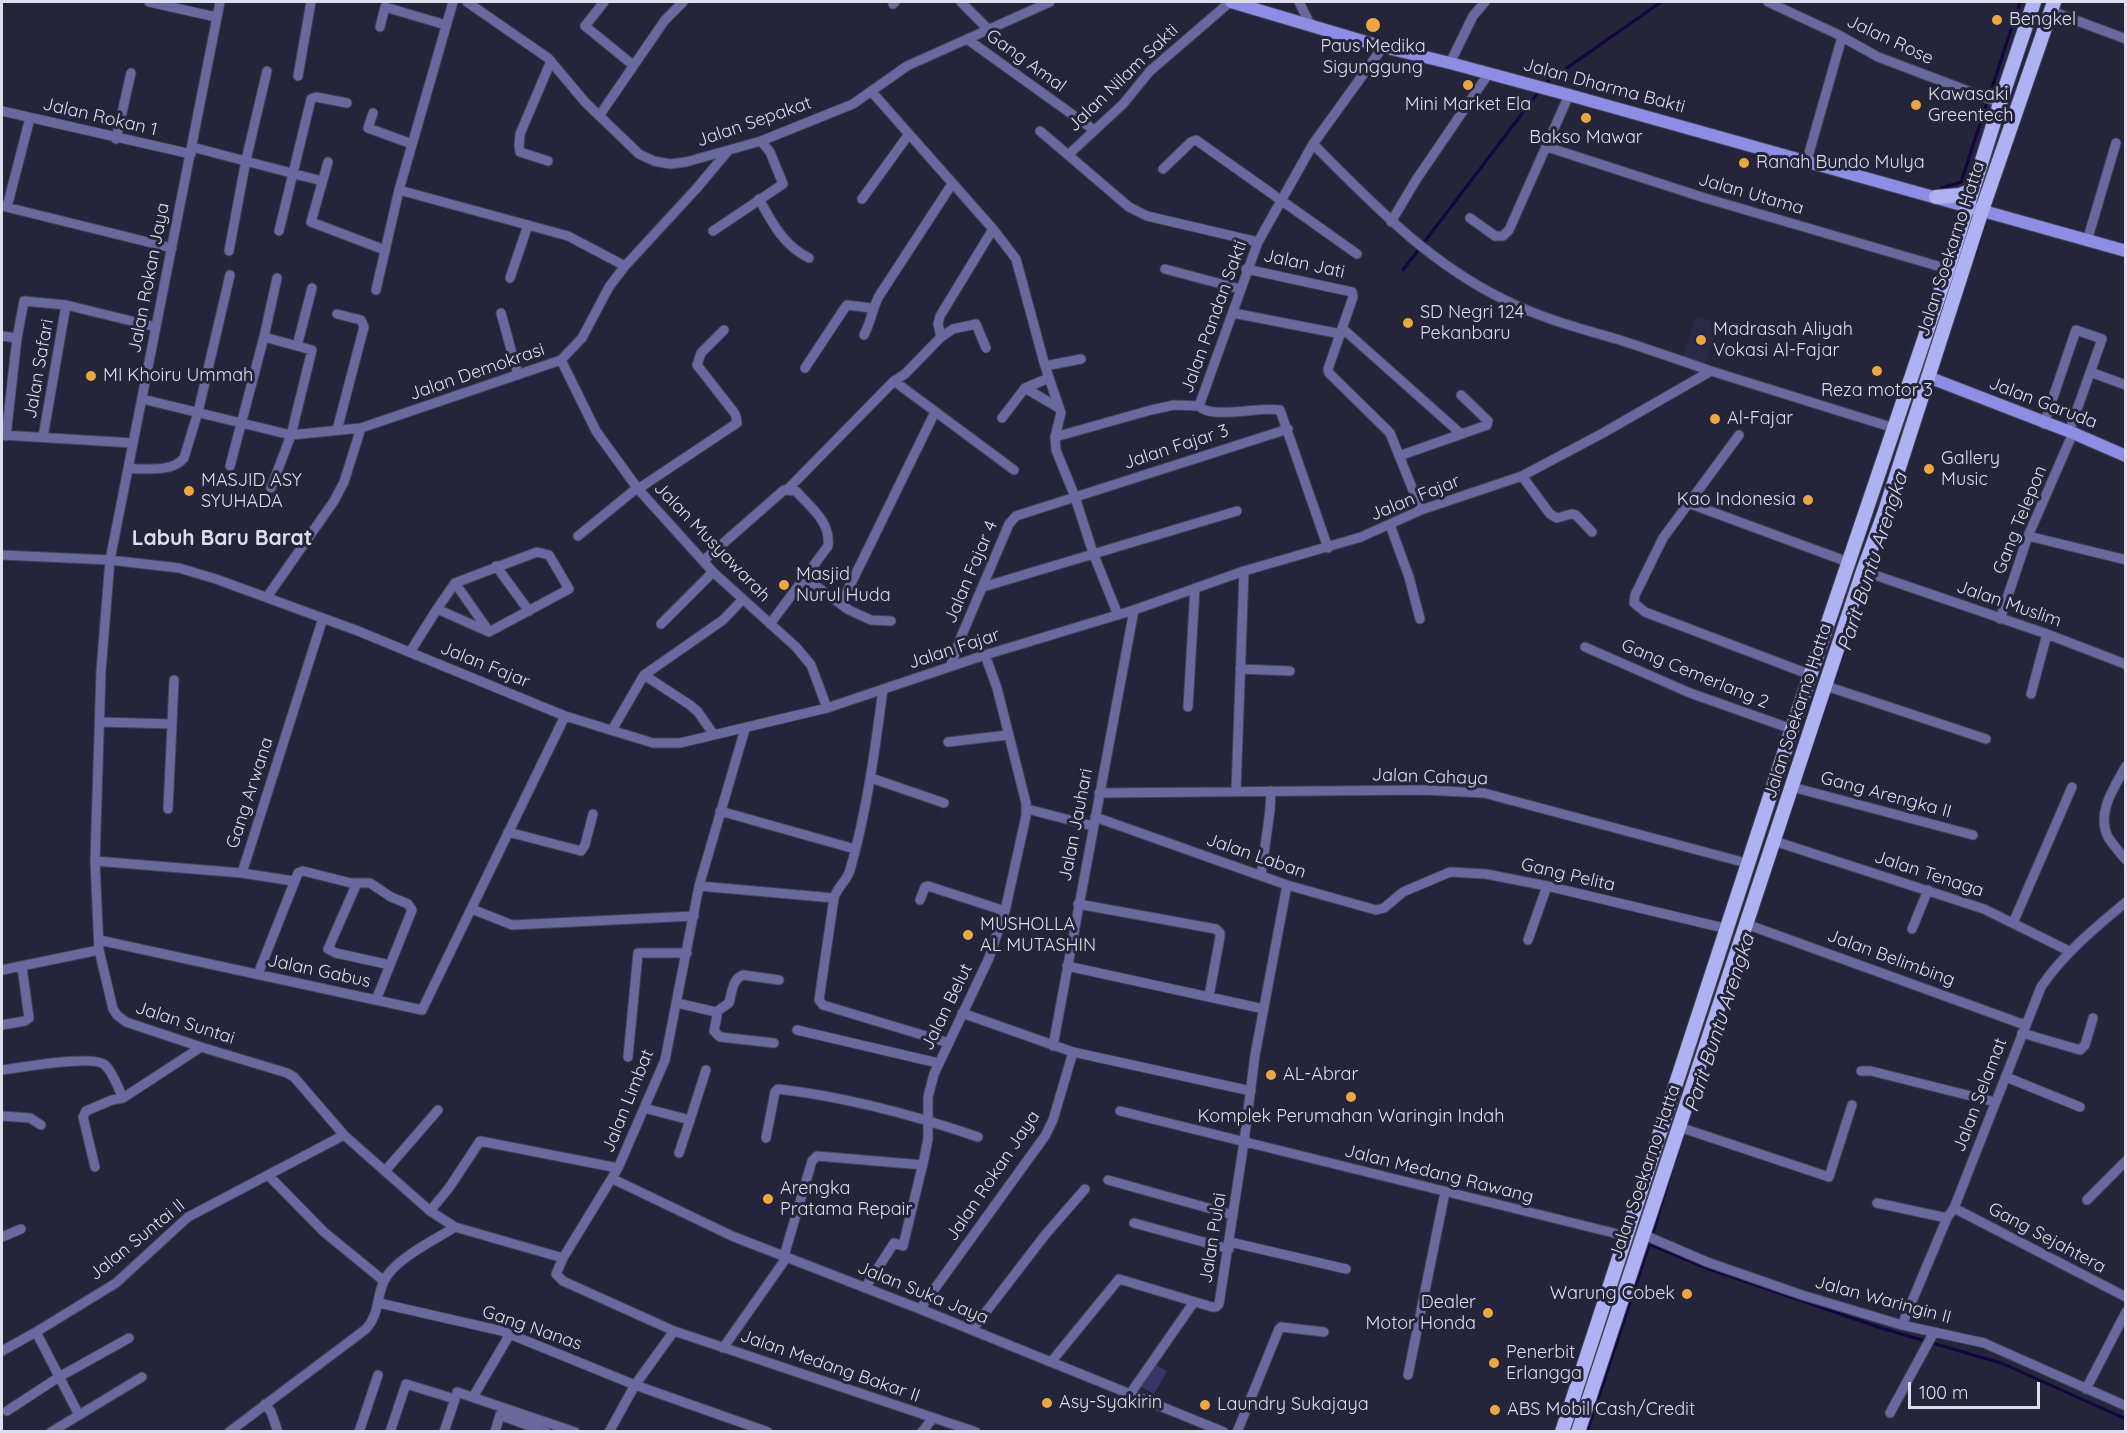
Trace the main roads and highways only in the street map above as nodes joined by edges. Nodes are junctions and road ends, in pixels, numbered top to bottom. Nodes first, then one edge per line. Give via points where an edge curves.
1 (1230, 2) edge
2 (2034, 2) edge
3 (2053, 8) edge
4 (1973, 190) junction
5 (1936, 197) junction
6 (1968, 206) junction
7 (1985, 211) junction
8 (2126, 251) edge
9 (1930, 378) junction
10 (2126, 456) edge
11 (1690, 1040) junction
12 (1707, 1045) junction
13 (1562, 1431) edge
14 (1578, 1431) edge

1 - 5 main road, Jalan Dharma Bakti
2 - 4 main road, Jalan Soekarno Hatta via 1995,101
3 - 7 main road, Jalan Soekarno Hatta
4 - 5 main road
4 - 6 main road, Jalan Soekarno Hatta
5 - 6 main road, Jalan Dharma Bakti
6 - 7 main road, Jalan Dharma Bakti
6 - 11 main road, Jalan Soekarno Hatta
7 - 8 main road, Jalan Dharma Bakti
7 - 9 main road, Jalan Soekarno Hatta
9 - 10 main road, Jalan Garuda
9 - 12 main road, Jalan Soekarno Hatta
11 - 12 main road
11 - 13 main road, Jalan Soekarno Hatta
12 - 14 main road, Jalan Soekarno Hatta

